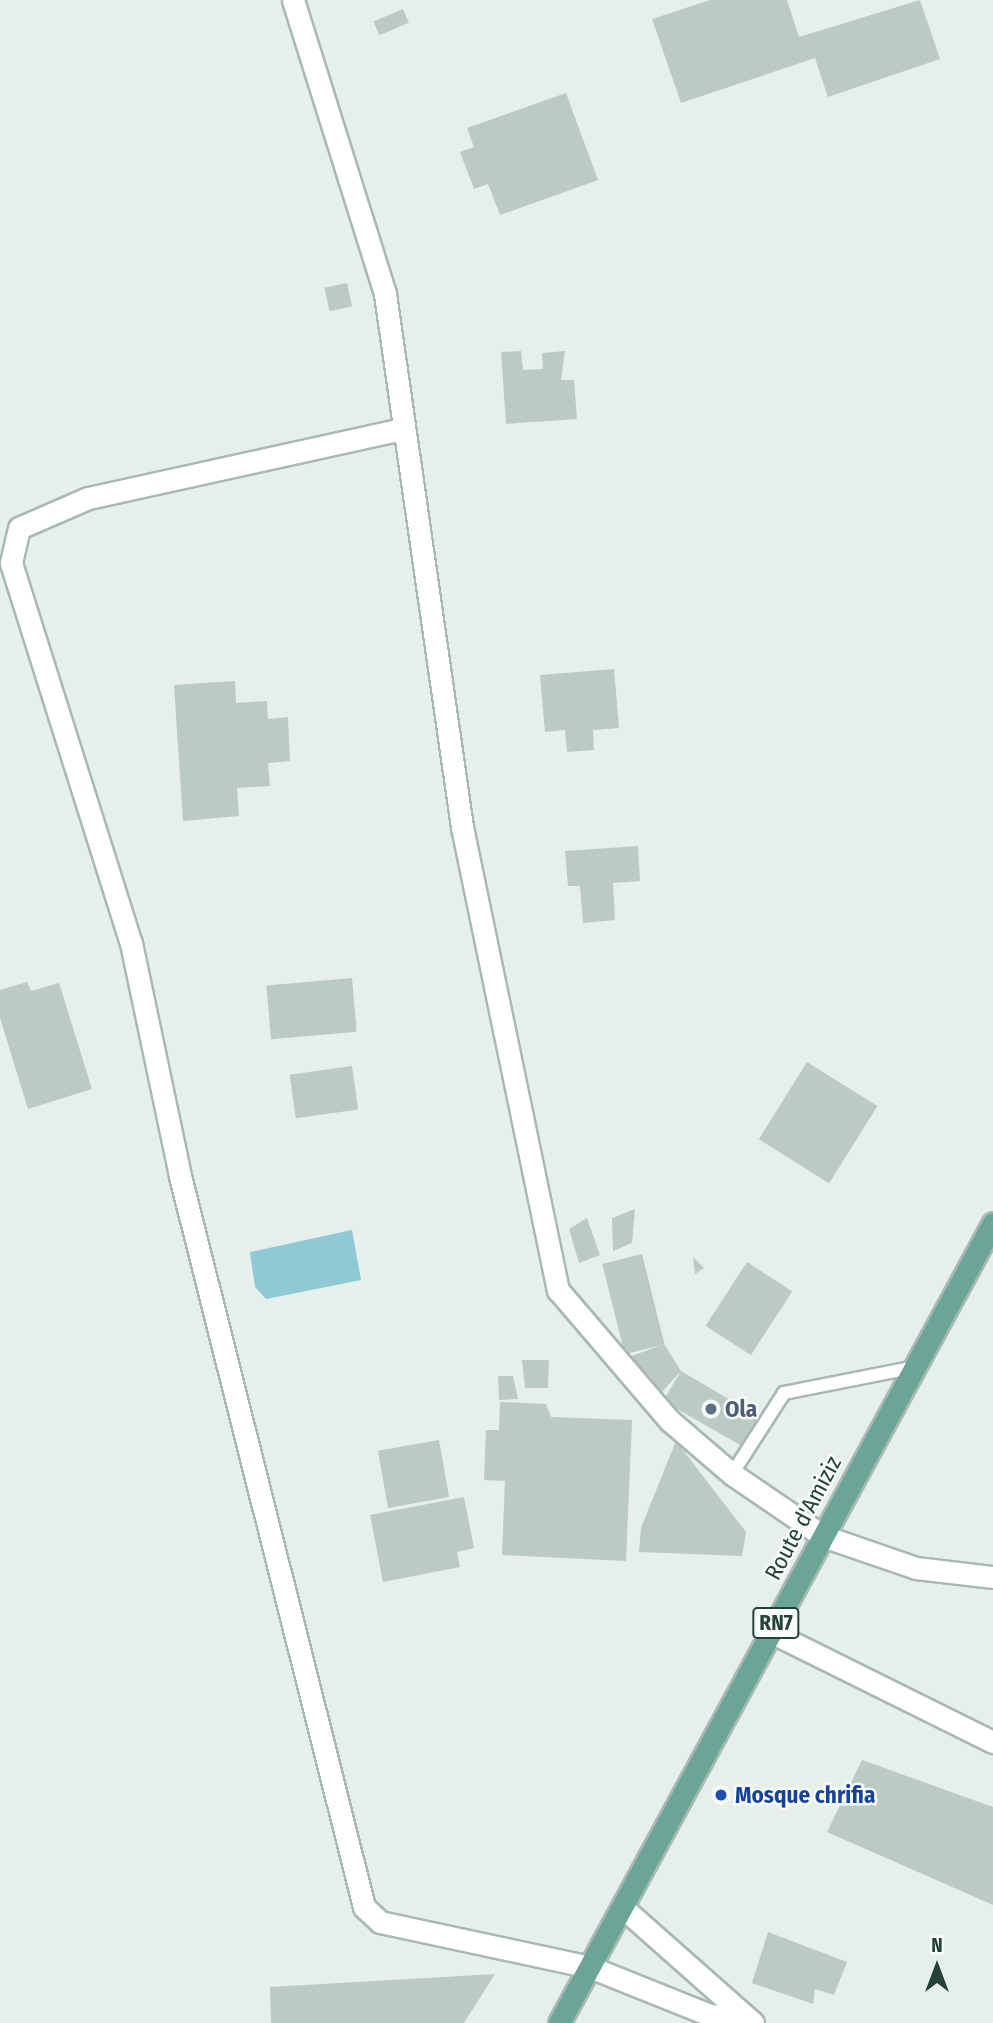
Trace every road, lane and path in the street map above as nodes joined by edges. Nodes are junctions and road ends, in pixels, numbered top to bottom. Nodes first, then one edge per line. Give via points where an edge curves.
1 (293, 0) edge
2 (402, 429) junction
3 (993, 1223) edge
4 (915, 1367) junction
5 (732, 1474) junction
6 (823, 1536) junction
7 (993, 1577) edge
8 (771, 1632) junction
9 (993, 1742) edge
10 (622, 1908) junction
11 (590, 1967) junction
12 (748, 2020) edge
13 (559, 2023) edge

1 - 2 street via 373,242
2 - 5 street via 462,827 550,1272 570,1308 642,1391
2 - 11 street via 88,498 19,528 11,563 131,943 180,1176 364,1907 387,1923
3 - 4 main road, Route d'Amiziz / RN7
4 - 5 lane via 784,1393
4 - 6 main road, Route d'Amiziz / RN7
5 - 6 street
6 - 7 street via 916,1568
6 - 8 main road, Route d'Amiziz / RN7
8 - 9 street
8 - 10 main road, Route d'Amiziz / RN7
10 - 11 main road, Route d'Amiziz / RN7
10 - 12 street
11 - 12 street via 710,2015
11 - 13 main road, Route d'Amiziz / RN7

